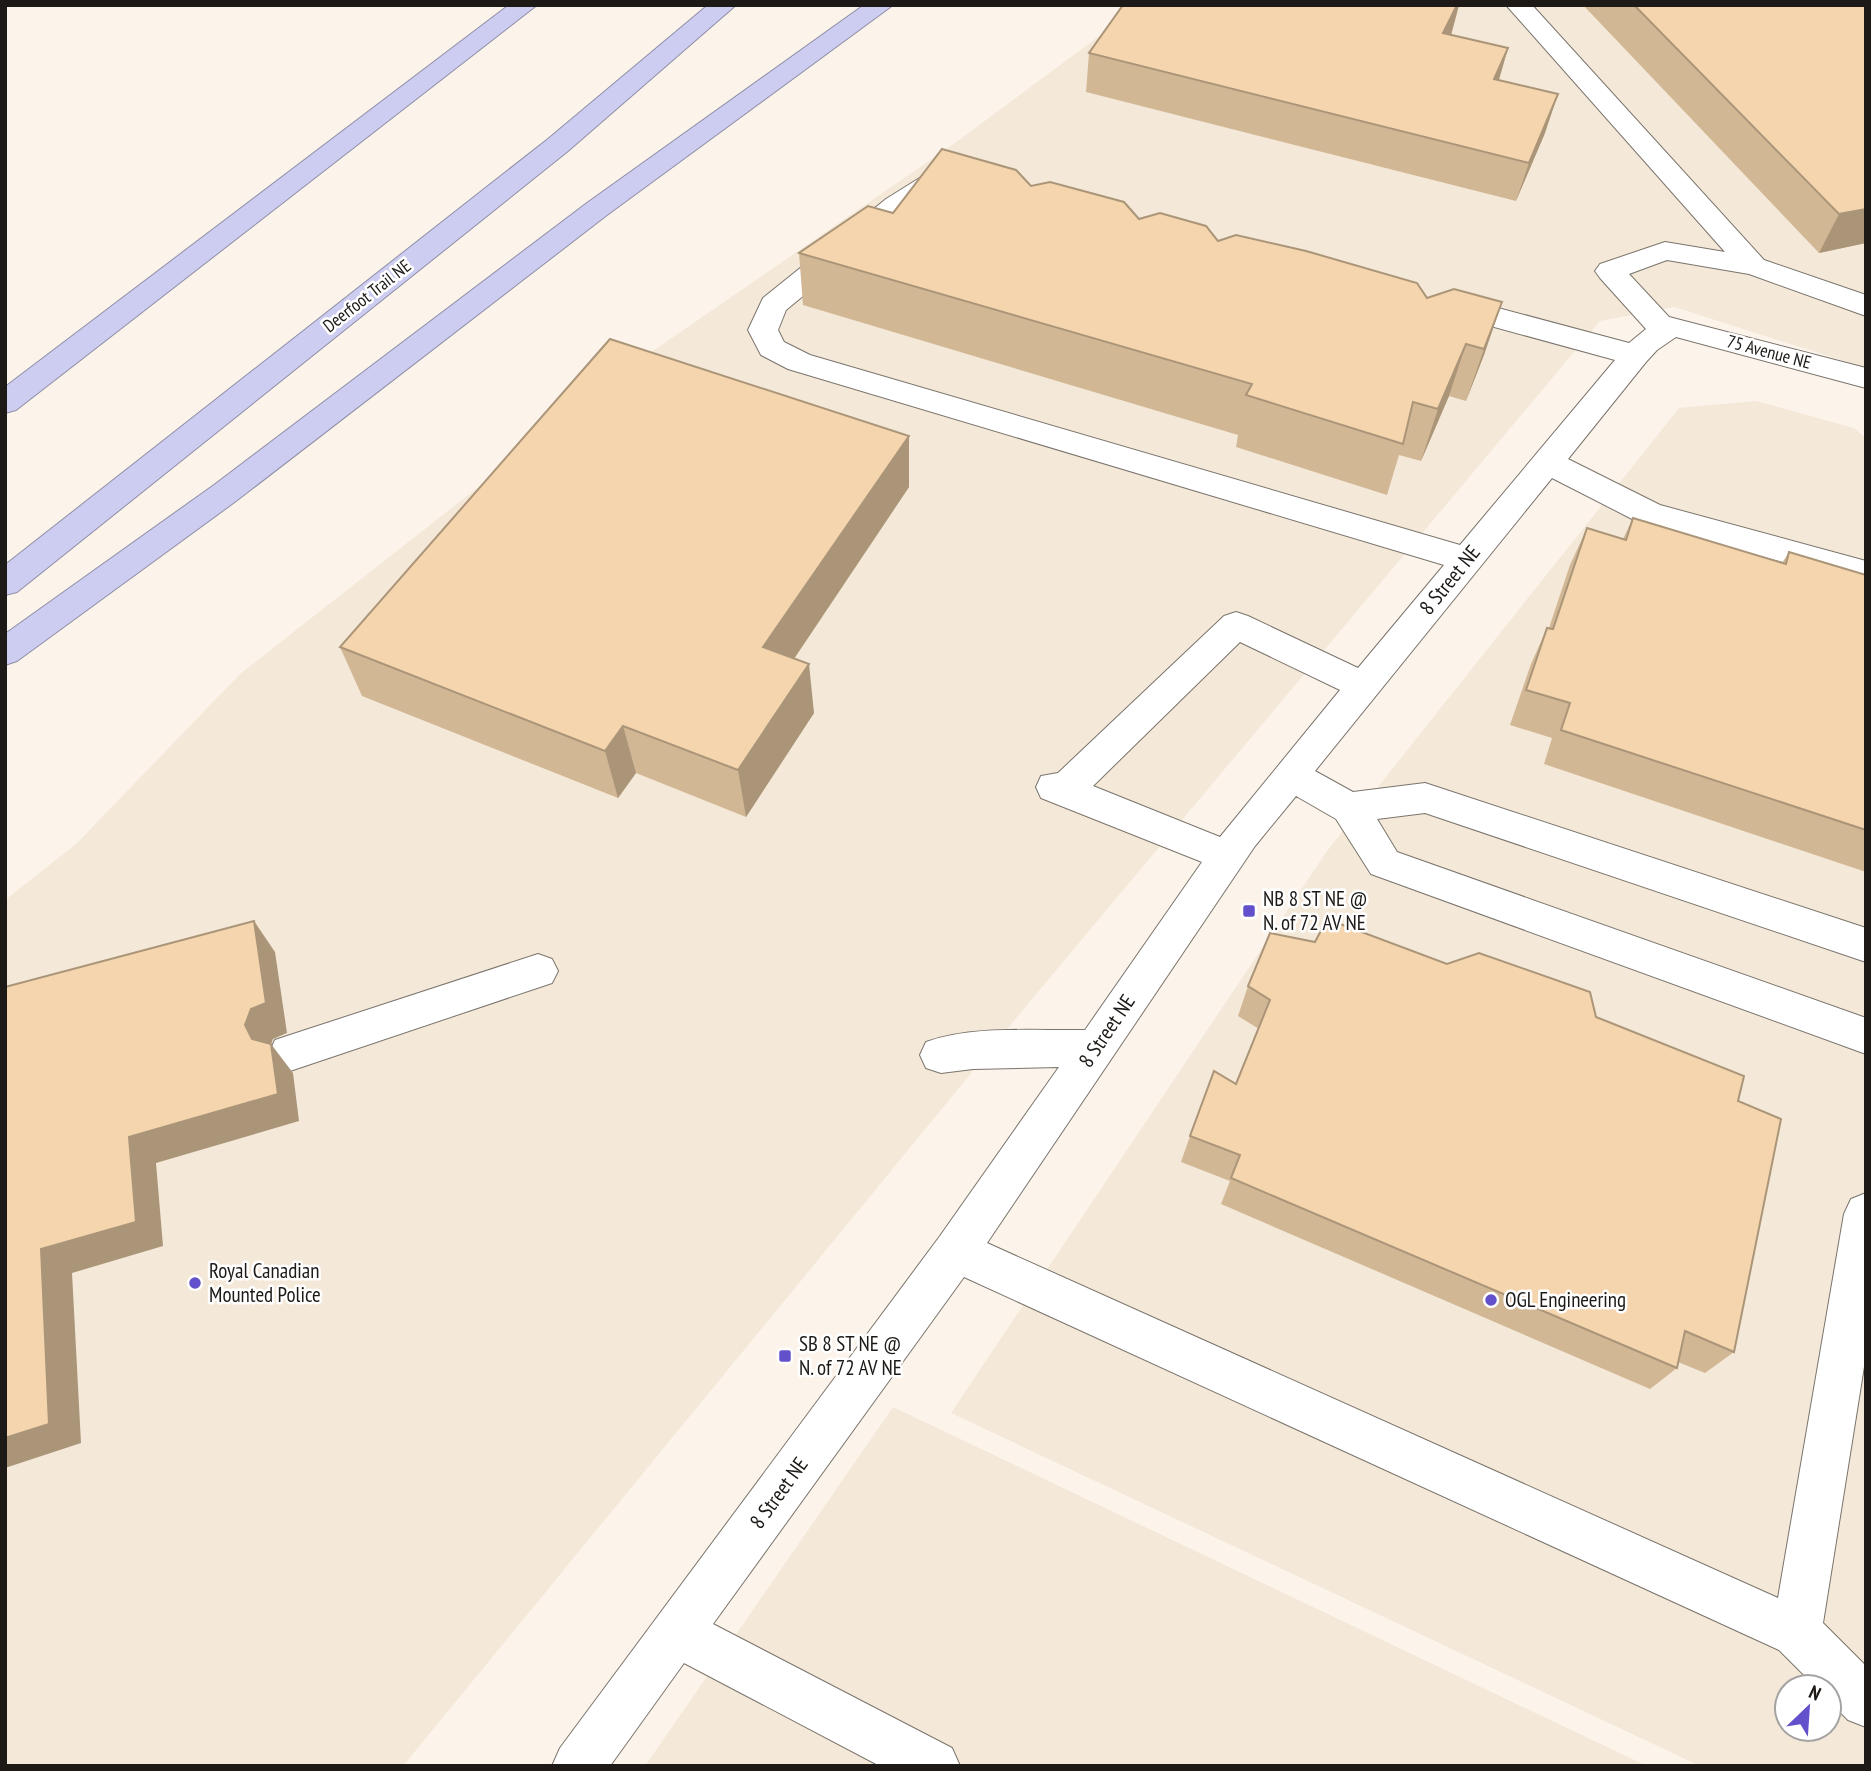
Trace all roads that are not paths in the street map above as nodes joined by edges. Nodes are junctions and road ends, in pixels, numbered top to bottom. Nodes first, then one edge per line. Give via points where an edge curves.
1 (525, 5) edge
2 (724, 5) edge
3 (881, 5) edge
4 (1518, 5) edge
5 (464, 19) dead end
6 (973, 176) edge
7 (198, 258) junction
8 (1754, 266) junction
9 (1419, 296) edge
10 (1866, 306) edge
11 (1657, 337) junction
12 (1866, 378) edge
13 (5, 403) edge
14 (1547, 462) junction
15 (1466, 559) junction
16 (1866, 573) edge
17 (5, 583) edge
18 (5, 652) edge
19 (1364, 686) junction
20 (1290, 775) junction
21 (1349, 808) junction
22 (1227, 856) junction
23 (1866, 945) edge
24 (538, 971) dead end
25 (1866, 1036) edge
26 (1095, 1048) junction
27 (290, 1053) dead end
28 (941, 1055) dead end
29 (1866, 1214) edge
30 (956, 1251) junction
31 (677, 1632) junction
32 (1797, 1632) junction
33 (1866, 1702) edge
34 (578, 1766) edge
35 (934, 1766) edge

1 - 7 highway
2 - 17 highway, Deerfoot Trail NE via 547,153
3 - 18 highway via 597,209 225,493
4 - 8 street
5 - 7 highway via 286,163
6 - 15 street via 947,174 897,205 773,305 763,330 772,348 799,362
7 - 13 highway
8 - 10 street
8 - 11 street via 1665,251 1610,271
9 - 11 street, 75 Avenue NE
11 - 12 street, 75 Avenue NE
11 - 14 street, 8 Street NE
14 - 15 street, 8 Street NE
14 - 16 street via 1650,514
15 - 19 street, 8 Street NE
19 - 20 street, 8 Street NE
19 - 22 street via 1236,625 1059,789
20 - 21 street
20 - 22 street, 8 Street NE
21 - 23 street via 1425,798
21 - 25 street via 1384,863
22 - 26 street, 8 Street NE
24 - 27 street
26 - 28 street
26 - 30 street, 8 Street NE
29 - 32 street
30 - 31 street, 8 Street NE
30 - 32 street
31 - 34 street, 8 Street NE
31 - 35 street
32 - 33 street

